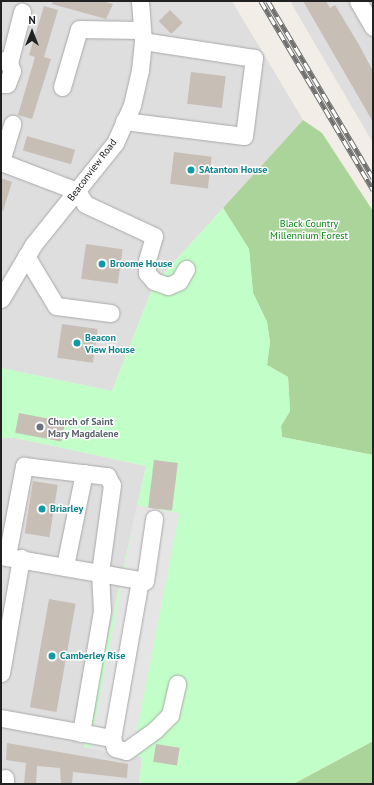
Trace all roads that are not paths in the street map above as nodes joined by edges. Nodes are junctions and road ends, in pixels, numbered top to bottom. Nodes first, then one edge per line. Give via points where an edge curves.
1 (140, 1) edge
2 (358, 1) edge
3 (22, 12) dead end
4 (373, 27) edge
5 (142, 35) junction
6 (5, 61) edge
7 (1, 84) edge
8 (62, 87) dead end
9 (124, 121) junction
10 (12, 124) dead end
11 (1, 162) edge
12 (77, 191) junction
13 (26, 256) junction
14 (186, 269) dead end
15 (1, 299) edge
16 (110, 313) dead end
17 (84, 473) junction
18 (154, 519) dead end
19 (10, 557) edge
20 (65, 566) junction
21 (100, 573) junction
22 (140, 580) junction
23 (1, 673) edge
24 (177, 684) dead end
25 (1, 718) edge
26 (81, 733) junction
27 (112, 738) junction

1 - 5 street, Beaconview Road
2 - 4 street
3 - 6 street
5 - 8 street via 79,29
5 - 9 street, Beaconview Road via 132,105
5 - 9 street via 254,58 244,136
6 - 7 street via 12,71 7,84
9 - 12 street, Beaconview Road via 115,143
10 - 11 street
11 - 12 street
12 - 13 street, Beaconview Road
12 - 14 street via 85,204 154,236 147,260 147,273 154,281 168,286 179,281
13 - 15 street, Beaconview Road
13 - 16 street via 56,306
17 - 19 street via 24,466
17 - 20 street
17 - 21 street via 107,476 112,485
18 - 22 street via 145,581
19 - 20 street
19 - 23 street
20 - 21 street
21 - 22 street
21 - 26 street via 102,611
22 - 27 street
24 - 27 street via 170,715 142,742 126,751 115,748
25 - 26 street
26 - 27 street

